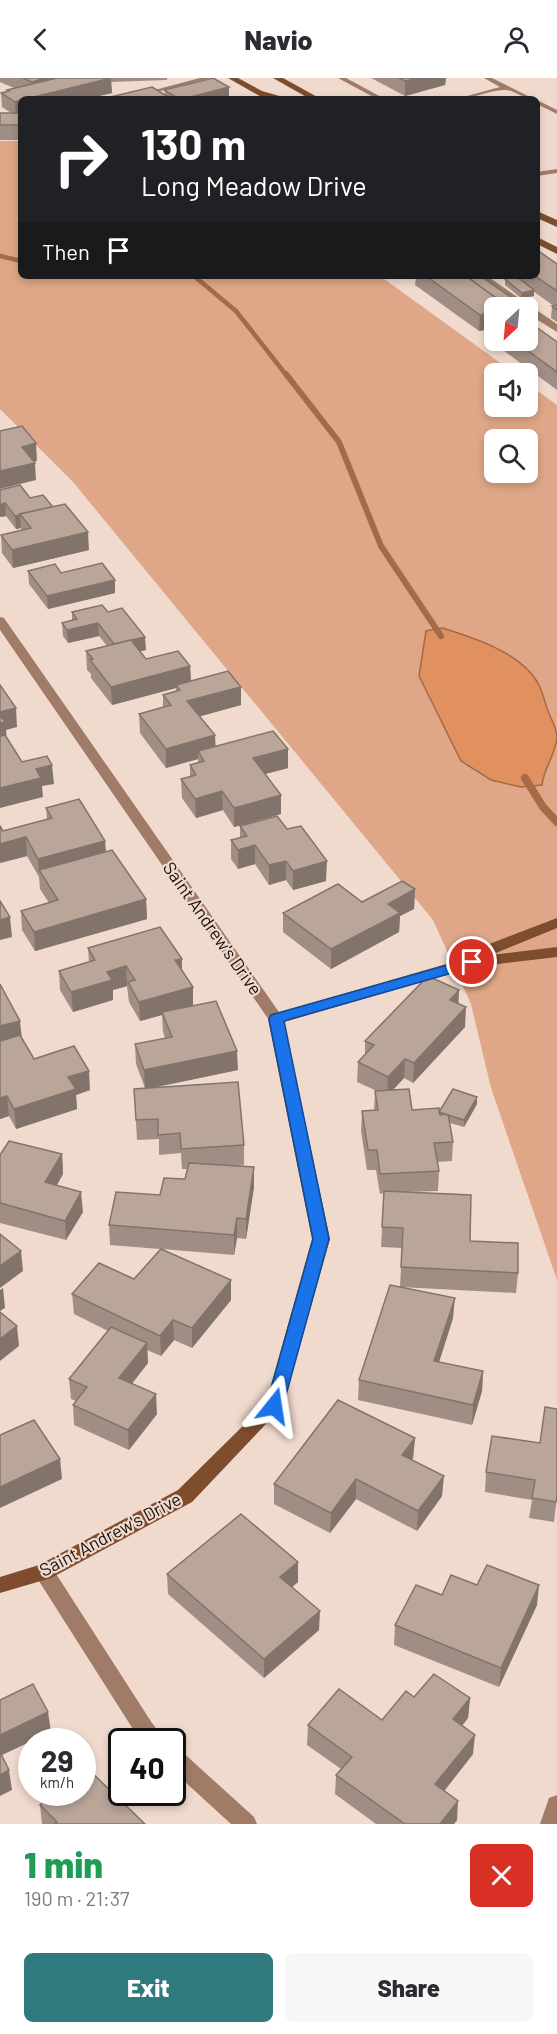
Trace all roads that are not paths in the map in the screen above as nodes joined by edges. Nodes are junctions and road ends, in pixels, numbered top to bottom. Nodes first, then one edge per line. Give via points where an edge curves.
1 (207, 78) edge
2 (231, 78) edge
3 (277, 78) edge
4 (341, 78) edge
5 (487, 78) edge
6 (506, 87) junction
7 (256, 91) junction
8 (135, 96) edge
9 (265, 96) edge
10 (275, 96) edge
11 (311, 96) edge
12 (376, 96) edge
13 (471, 96) edge
14 (525, 96) edge
15 (540, 103) edge
16 (557, 111) edge
17 (557, 171) edge
18 (540, 174) edge
19 (540, 216) edge
20 (557, 224) edge
21 (557, 238) edge
22 (540, 240) edge
23 (540, 242) edge
24 (557, 251) edge
25 (484, 279) edge
26 (511, 297) edge
27 (538, 316) edge
28 (557, 329) edge
29 (0, 621) edge
30 (557, 923) edge
31 (557, 952) edge
32 (472, 962) junction
33 (276, 1019) junction
34 (44, 1572) junction
35 (0, 1585) edge
36 (144, 1728) edge
37 (186, 1769) edge
38 (557, 1804) edge
39 (246, 1824) edge
40 (551, 1824) edge

1 - 8 lane
2 - 7 street
3 - 11 street
4 - 12 lane
5 - 6 lane
6 - 13 lane
6 - 14 lane
7 - 9 street
7 - 10 street
15 - 16 lane
17 - 18 lane
19 - 20 street
21 - 22 street
23 - 24 street
25 - 26 street
27 - 28 street
29 - 33 street, Saint Andrew's Drive
30 - 32 street via 489,950
31 - 32 street
32 - 33 street
33 - 34 street, Saint Andrew's Drive via 321,1239 274,1406 185,1496
34 - 35 street, Saint Andrew's Drive
34 - 36 street
37 - 39 street
38 - 40 street

